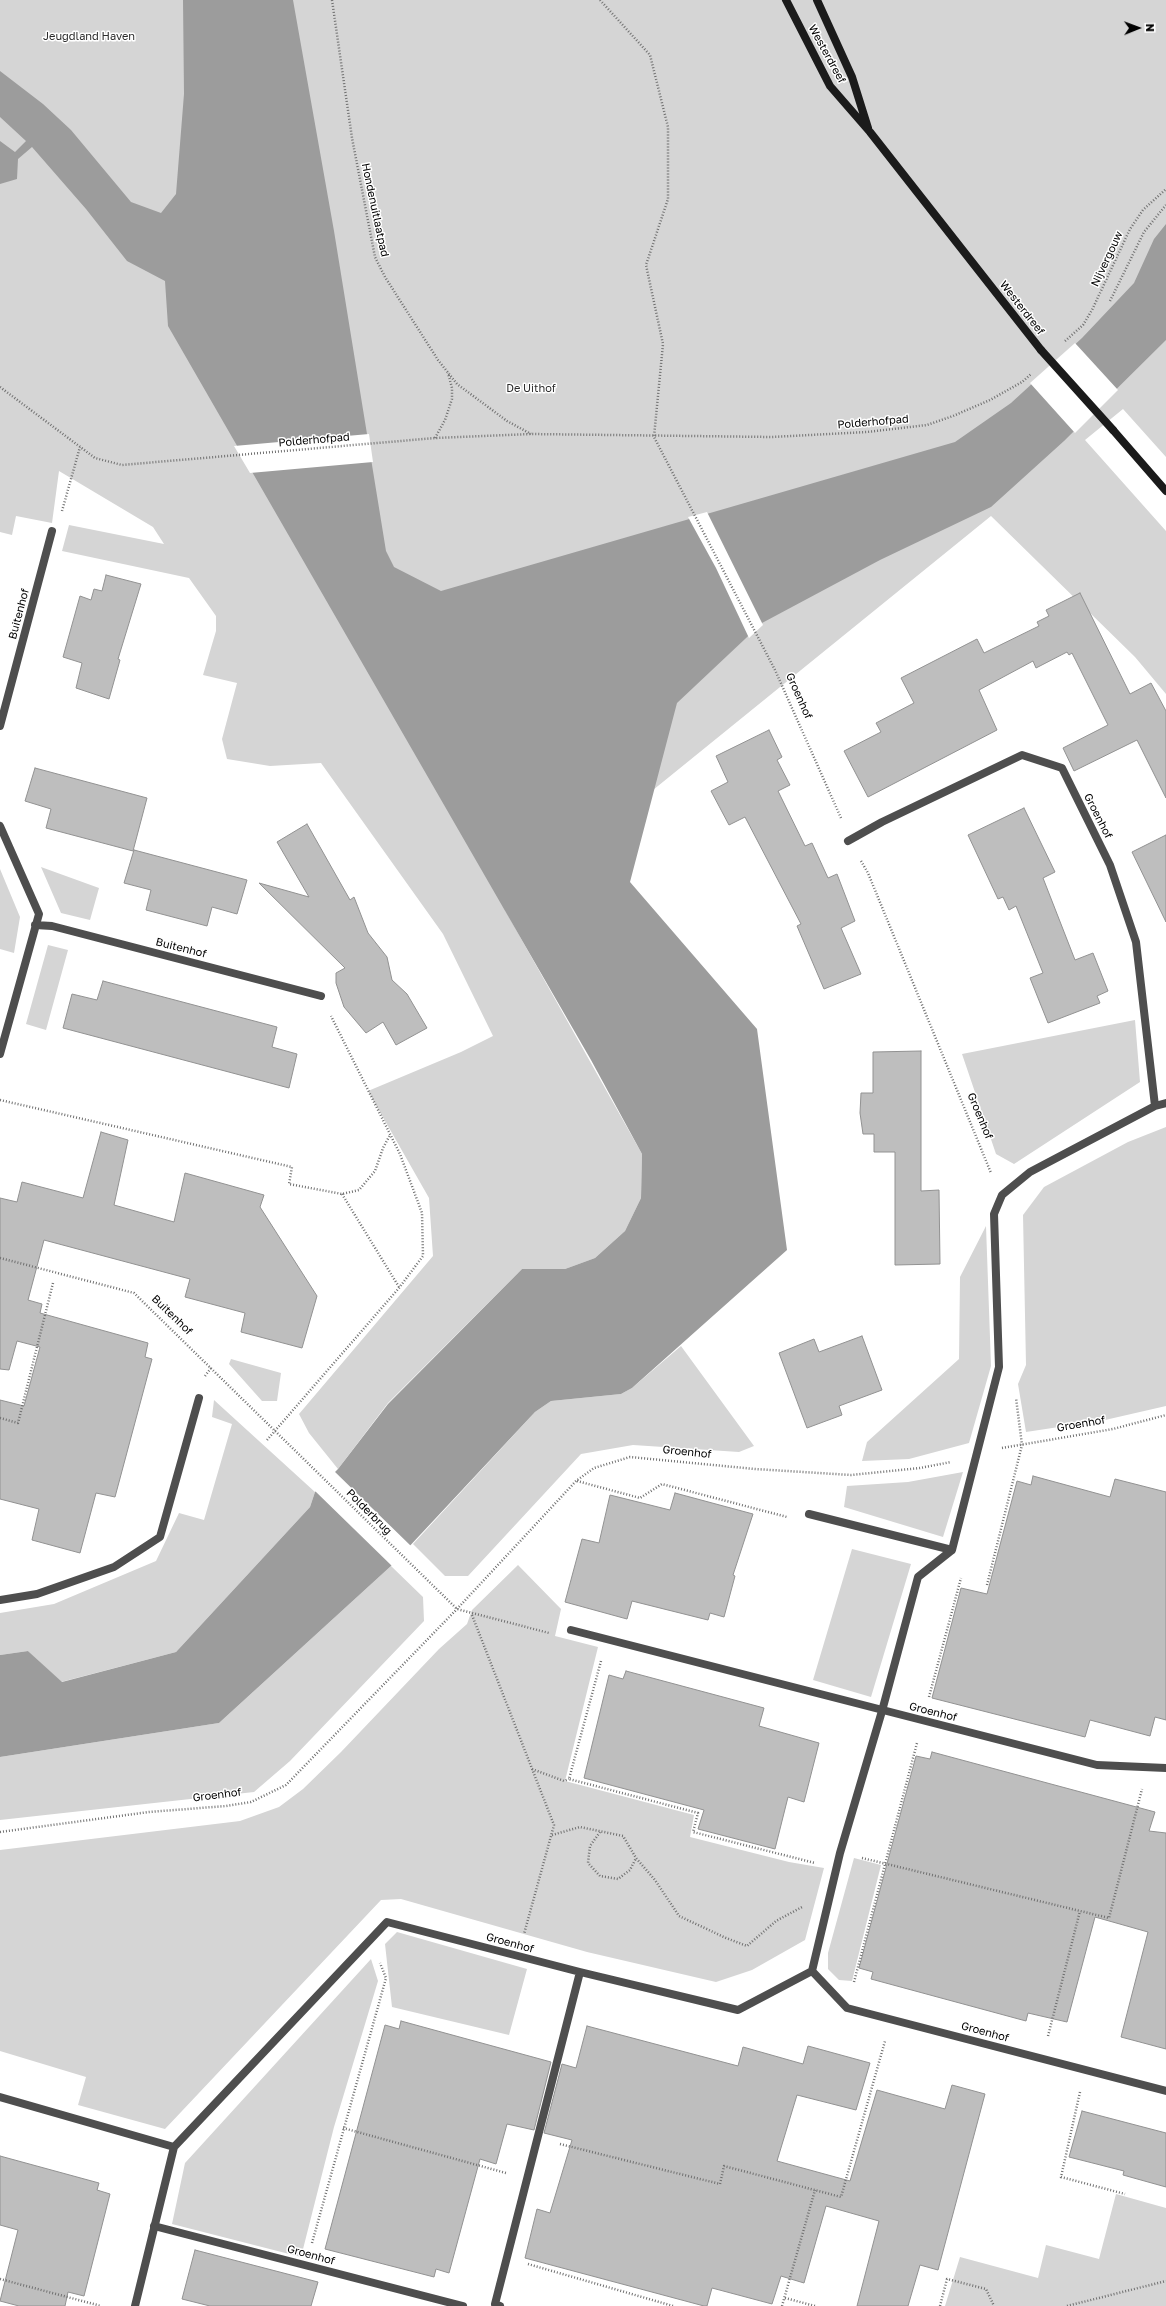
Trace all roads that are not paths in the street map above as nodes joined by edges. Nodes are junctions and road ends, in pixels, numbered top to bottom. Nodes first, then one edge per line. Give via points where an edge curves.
1 (786, 0) edge
2 (817, 0) edge
3 (870, 132) junction
4 (1166, 490) edge
5 (52, 531) dead end
6 (0, 726) edge
7 (0, 826) edge
8 (848, 840) road end
9 (35, 926) junction
10 (321, 996) road end
11 (0, 1054) edge
12 (1166, 1103) edge
13 (1154, 1106) junction
14 (199, 1398) dead end
15 (809, 1514) dead end
16 (952, 1550) junction
17 (0, 1600) edge
18 (571, 1630) road end
19 (882, 1711) junction
20 (1166, 1768) edge
21 (812, 1971) junction
22 (580, 1972) junction
23 (1166, 2091) edge
24 (0, 2097) edge
25 (174, 2147) junction
26 (154, 2226) junction
27 (495, 2305) edge
28 (135, 2306) edge
29 (463, 2306) edge

1 - 3 main road, Westerdreef via 830,86
2 - 3 main road, Westerdreef via 852,77
3 - 4 main road, Westerdreef, bridge via 1041,350
5 - 6 street, Buitenhof
7 - 9 street via 39,914
8 - 13 street, Groenhof via 1022,756 1062,768 1110,866 1136,942
9 - 10 street, Buitenhof via 52,926
9 - 11 street
12 - 13 street
13 - 16 street via 1030,1172 1002,1195 994,1214 999,1367
14 - 17 street via 160,1537 114,1567 37,1594
15 - 16 street
16 - 19 street via 918,1577
18 - 19 street, Groenhof via 607,1637
19 - 20 street, Groenhof via 1097,1765
19 - 21 street via 840,1853
21 - 22 street, Groenhof via 738,2010
21 - 23 street, Groenhof via 847,2008
22 - 25 street, Groenhof via 387,1922
22 - 27 street
24 - 25 street
25 - 26 street, Groenhof
26 - 28 street, Groenhof
26 - 29 street, Groenhof

